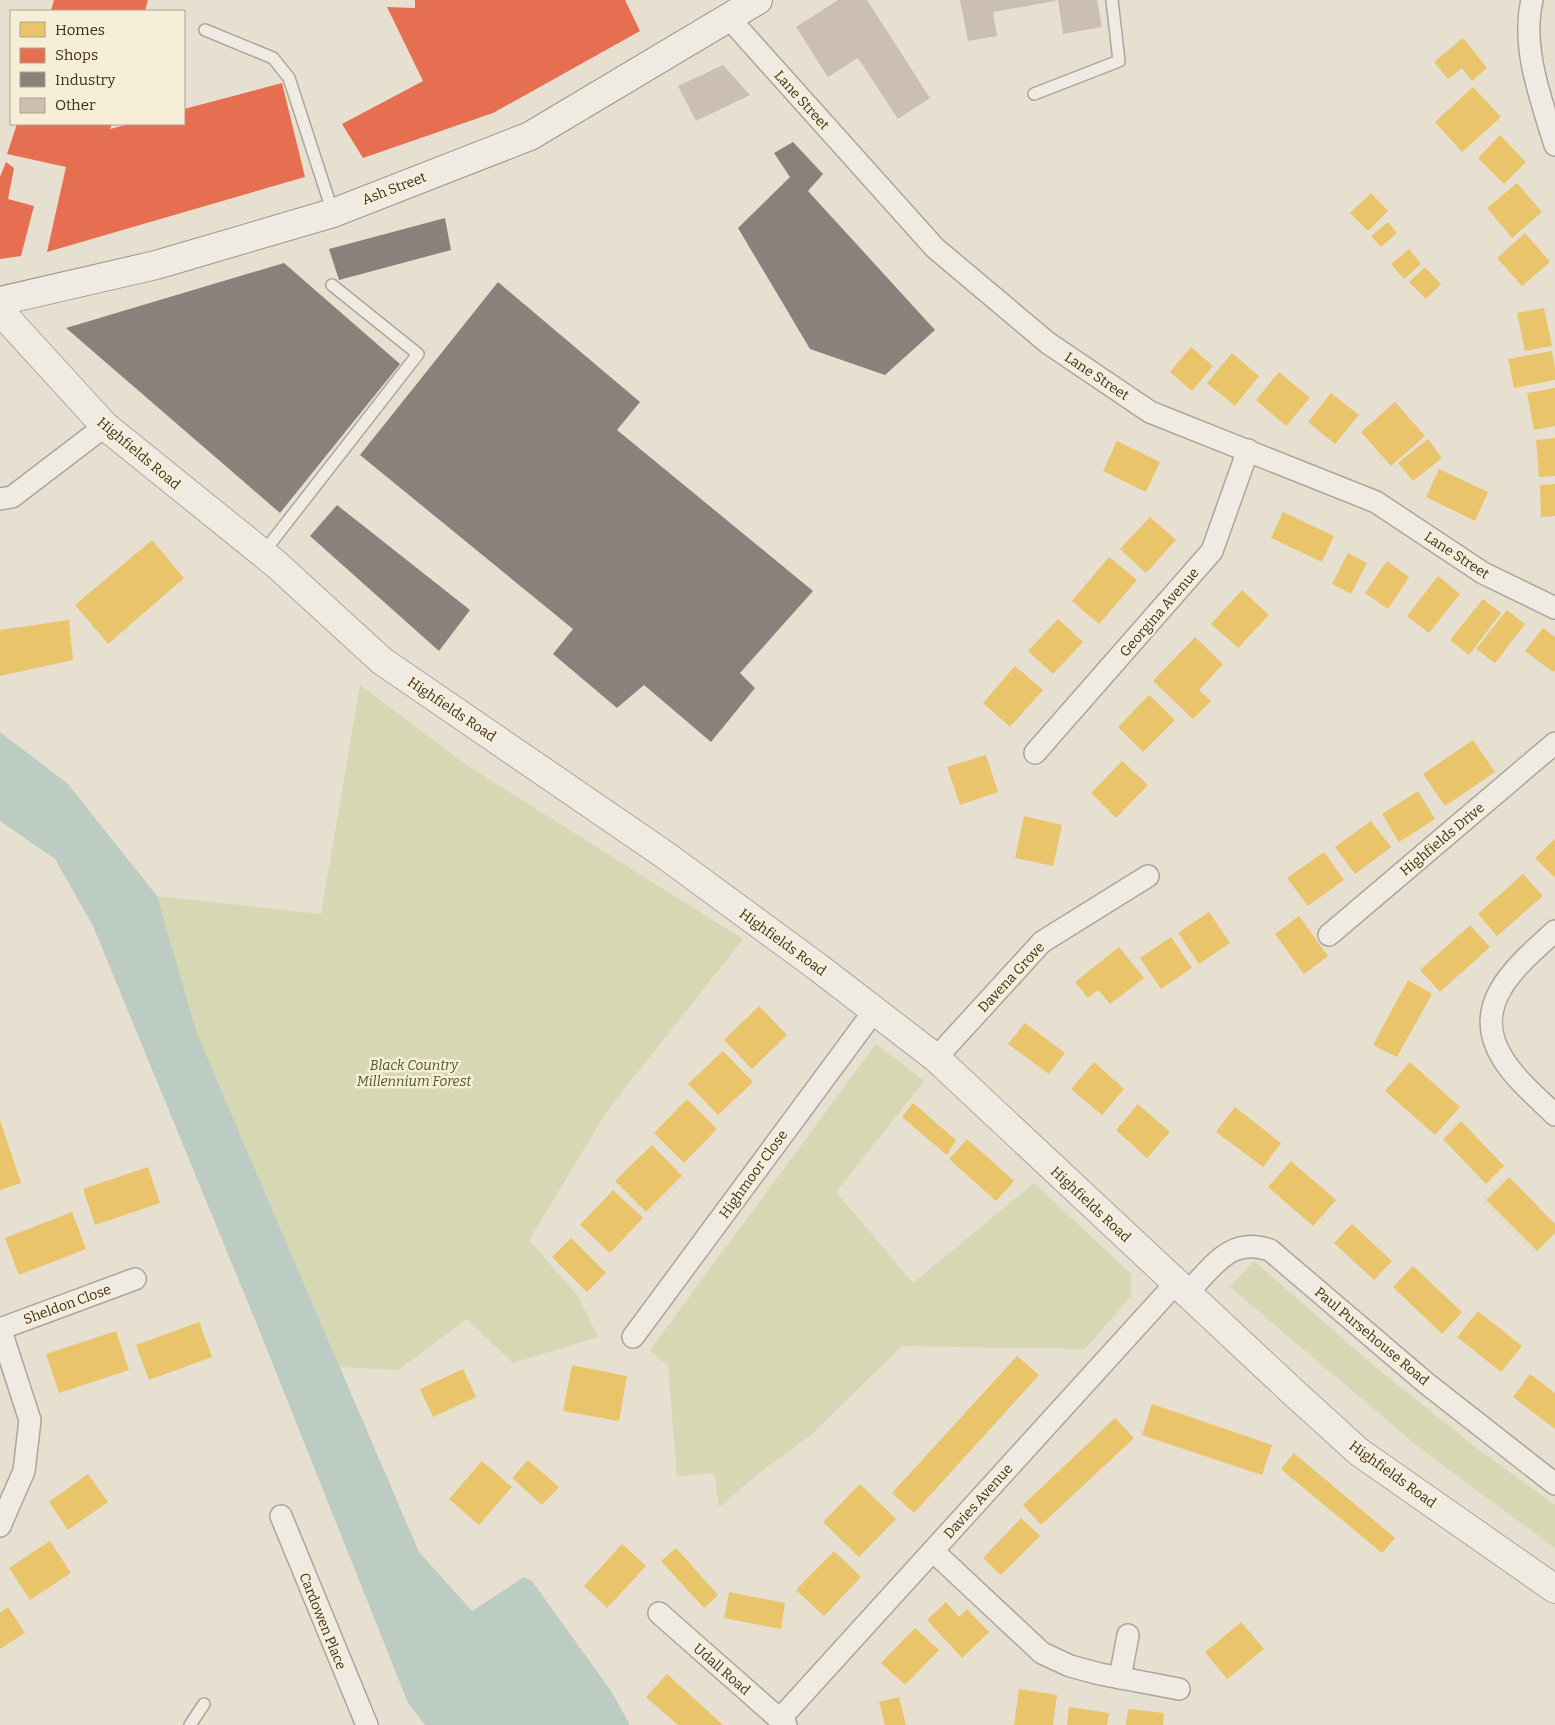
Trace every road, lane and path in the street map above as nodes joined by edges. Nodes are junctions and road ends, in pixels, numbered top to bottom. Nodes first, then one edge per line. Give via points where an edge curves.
1 (758, 0) edge
2 (1112, 0) edge
3 (1532, 0) edge
4 (728, 17) junction
5 (205, 30) dead end
6 (1546, 79) edge
7 (1034, 94) dead end
8 (1555, 145) edge
9 (333, 212) junction
10 (332, 285) dead end
11 (0, 301) edge
12 (0, 311) edge
13 (105, 426) junction
14 (1248, 450) junction
15 (0, 499) edge
16 (263, 553) junction
17 (1555, 608) edge
18 (1555, 742) edge
19 (1035, 753) dead end
20 (1148, 876) dead end
21 (1555, 931) edge
22 (1329, 935) dead end
23 (874, 1011) junction
24 (936, 1058) junction
25 (1555, 1115) edge
26 (135, 1279) dead end
27 (1181, 1288) junction
28 (0, 1328) edge
29 (633, 1337) dead end
30 (1555, 1484) edge
31 (281, 1516) dead end
32 (0, 1526) edge
33 (933, 1551) junction
34 (1555, 1589) edge
35 (659, 1613) dead end
36 (1128, 1635) dead end
37 (1120, 1678) junction
38 (1180, 1689) dead end
39 (204, 1704) dead end
40 (782, 1722) edge
41 (190, 1725) edge
42 (367, 1725) edge

1 - 4 street, Ash Street
2 - 7 lane via 1120,61
3 - 6 street via 1530,44
4 - 9 street, Ash Street via 530,136
4 - 14 street, Lane Street via 935,248 1048,343 1150,412
5 - 9 lane via 272,58 289,78
6 - 8 street
9 - 11 street, Ash Street via 156,265
10 - 16 lane via 418,354
12 - 13 street, Highfields Road
13 - 15 street via 12,498
13 - 16 street, Highfields Road
14 - 17 street, Lane Street via 1376,502 1483,573
14 - 19 street, Georgina Avenue via 1212,551
16 - 23 street, Highfields Road via 382,661 665,855
18 - 22 street, Highfields Drive
20 - 24 street, Davena Grove via 1042,942
21 - 25 street via 1504,982 1495,1001 1491,1021 1492,1034 1502,1059
23 - 24 street, Highfields Road
23 - 29 street, Highmoor Close
24 - 27 street, Highfields Road
26 - 28 street, Sheldon Close
27 - 30 street, Paul Pursehouse Road via 1229,1252 1246,1246 1270,1250 1426,1383
27 - 33 street, Davies Avenue
27 - 34 street, Highfields Road via 1359,1452
28 - 32 street via 30,1420 24,1471
31 - 42 street, Cardowen Place
33 - 37 street via 1042,1653 1070,1666
33 - 40 street, Davies Avenue
35 - 40 street, Udall Road
36 - 37 street
37 - 38 street
39 - 41 lane

